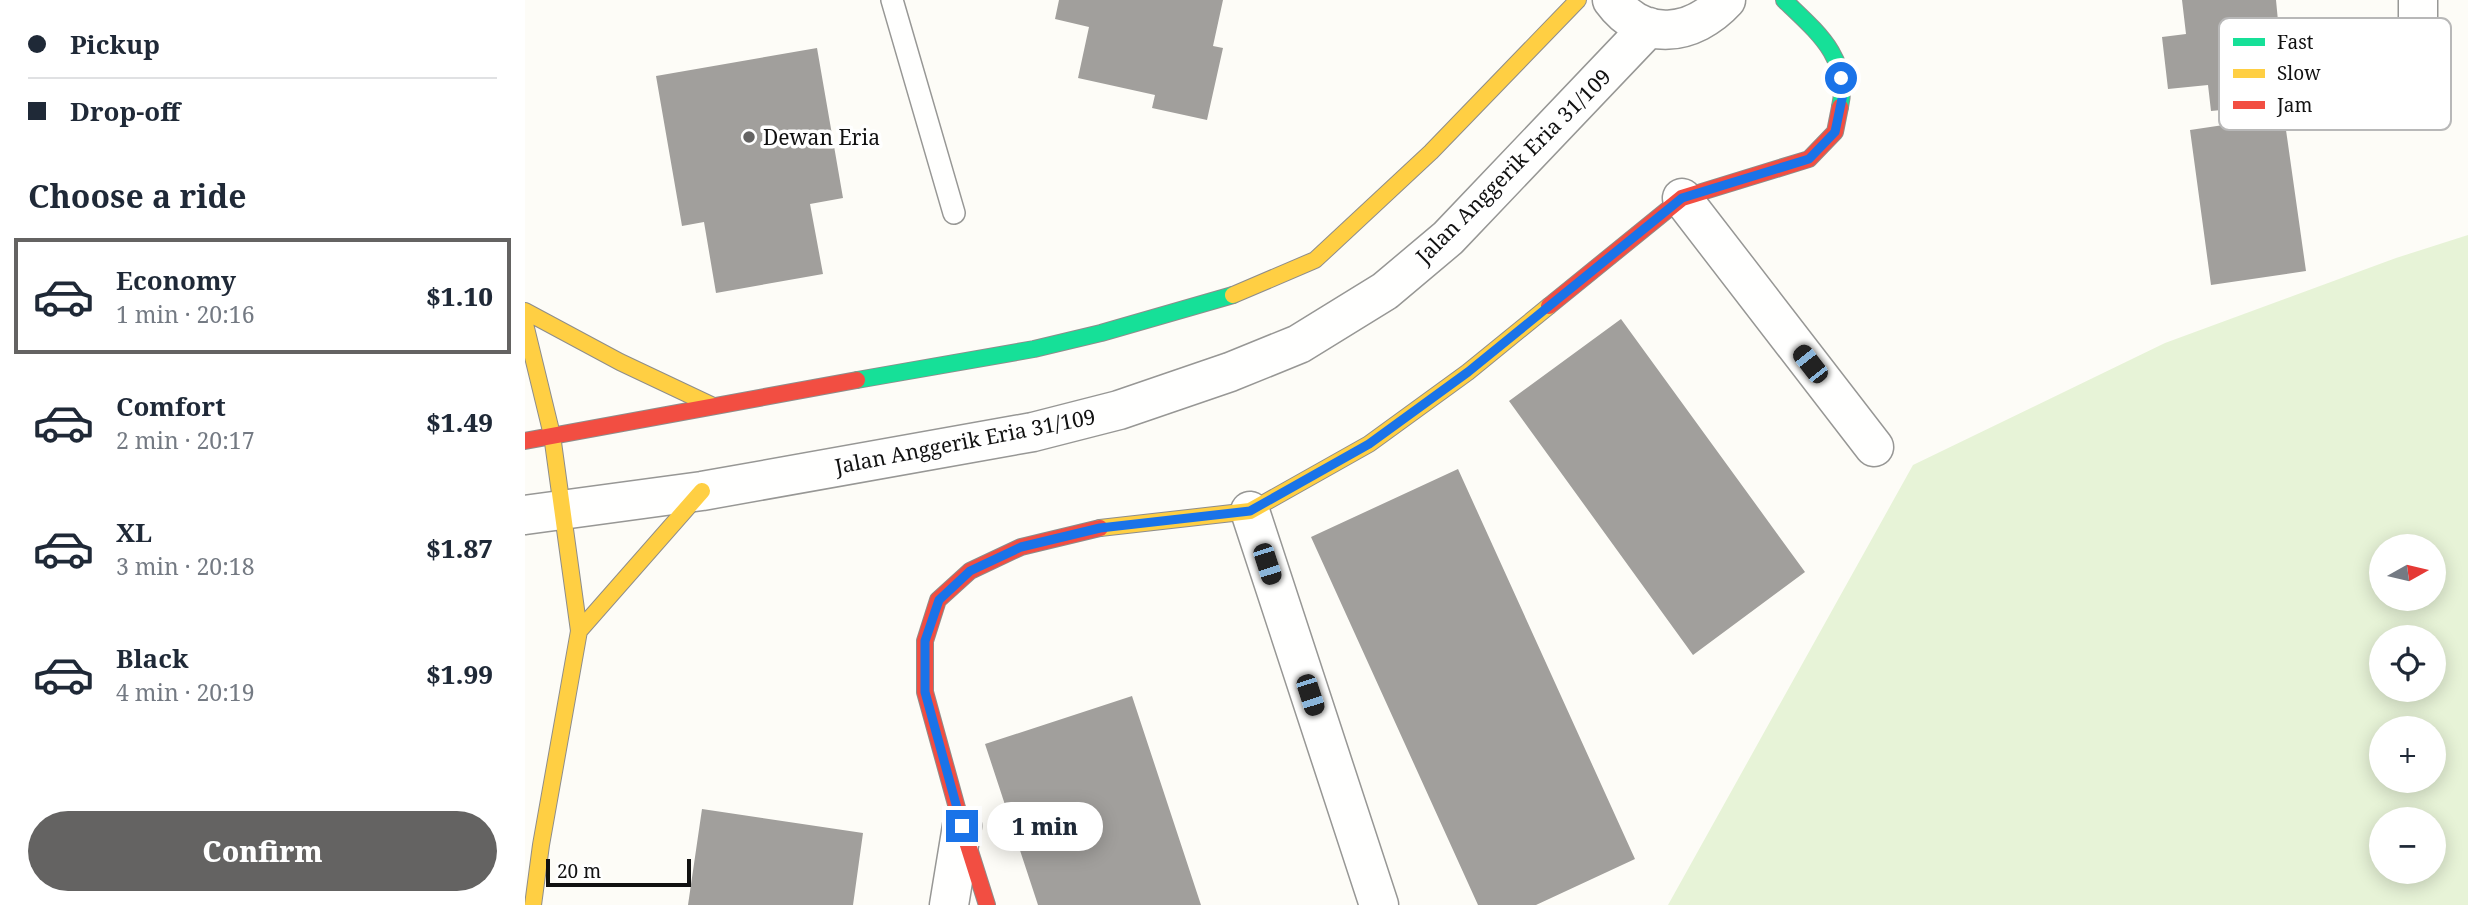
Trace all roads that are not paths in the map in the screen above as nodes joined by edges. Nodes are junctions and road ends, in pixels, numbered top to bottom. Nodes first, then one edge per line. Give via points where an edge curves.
1 (892, 0) edge
2 (1578, 0) edge
3 (1612, 0) edge
4 (1726, 0) edge
5 (1784, 0) edge
6 (2419, 0) edge
7 (2419, 18) edge
8 (1649, 27) junction
9 (1682, 198) junction
10 (954, 213) dead end
11 (525, 311) edge
12 (525, 324) edge
13 (711, 405) junction
14 (552, 435) junction
15 (525, 441) edge
16 (1874, 447) dead end
17 (702, 491) junction
18 (563, 510) junction
19 (1250, 511) junction
20 (525, 515) edge
21 (579, 631) junction
22 (962, 826) junction
23 (533, 905) edge
24 (949, 905) edge
25 (987, 905) edge
26 (1379, 905) edge

1 - 10 lane
2 - 13 street via 1431,152 1315,260 1237,294 1101,333 1034,349
3 - 8 street via 1633,20
4 - 8 street via 1712,15 1692,25 1671,30
5 - 9 street via 1821,36 1838,62 1843,94 1835,132 1809,159
6 - 7 street
8 - 17 street, Jalan Anggerik Eria 31/109 via 1448,238 1385,291 1299,344 1119,410 1033,432
9 - 16 street
9 - 19 street via 1468,372 1369,444
11 - 13 street
12 - 14 street
13 - 14 street
14 - 15 street
14 - 18 street
17 - 18 street, Jalan Anggerik Eria 31/109
17 - 21 street
18 - 20 street, Jalan Anggerik Eria 31/109
18 - 21 street
19 - 22 street via 1100,528 1021,547 970,571 939,600 925,641 925,692
19 - 26 street
21 - 23 street
22 - 24 street
22 - 25 street

